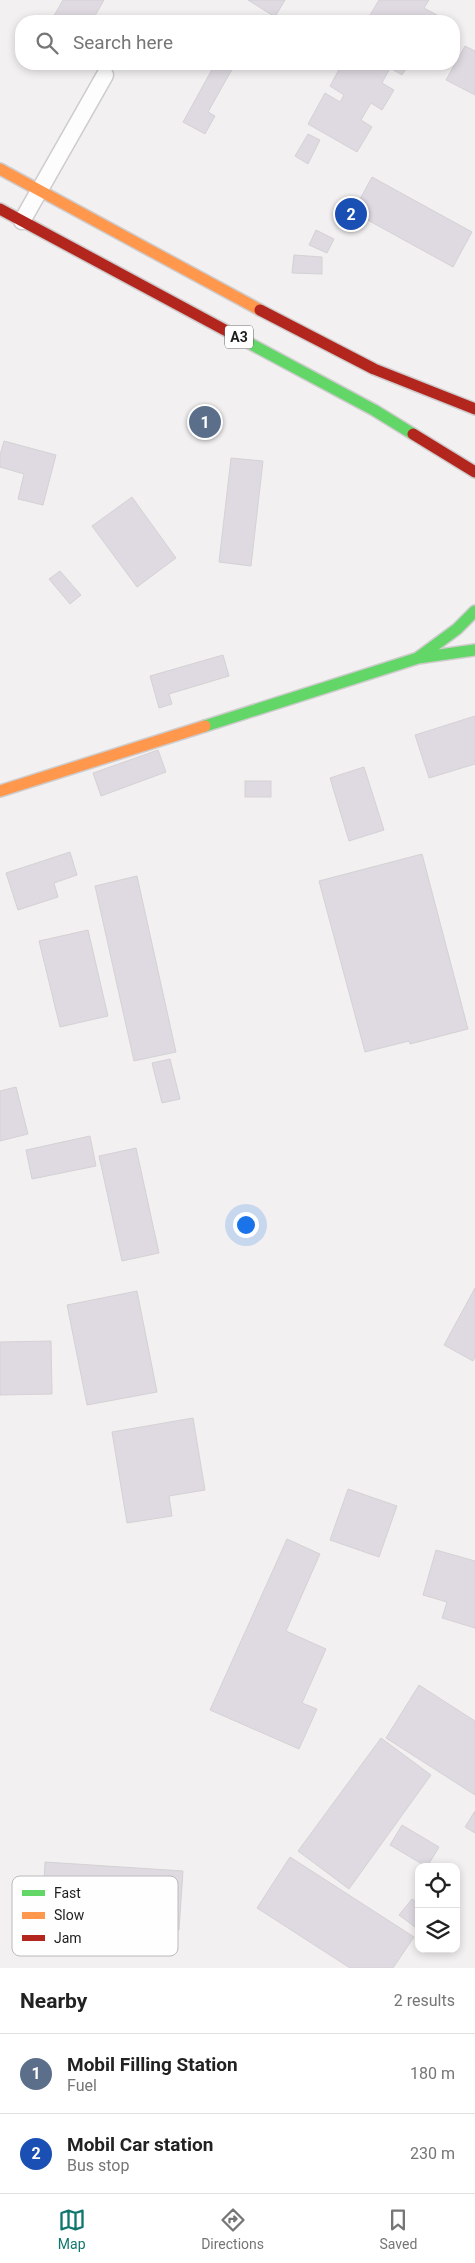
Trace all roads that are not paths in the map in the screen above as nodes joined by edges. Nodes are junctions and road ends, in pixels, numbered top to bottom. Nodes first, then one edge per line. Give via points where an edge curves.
1 (105, 75) dead end
2 (0, 169) edge
3 (39, 192) junction
4 (0, 209) edge
5 (22, 221) junction
6 (475, 409) edge
7 (475, 472) edge
8 (475, 611) edge
9 (475, 650) edge
10 (418, 658) junction
11 (0, 791) edge

1 - 3 lane
2 - 3 main road, A3
3 - 5 lane
3 - 6 main road, A3 via 374,368
4 - 5 main road, A3
5 - 7 main road, A3 via 374,410
8 - 10 main road
9 - 10 main road
10 - 11 main road

